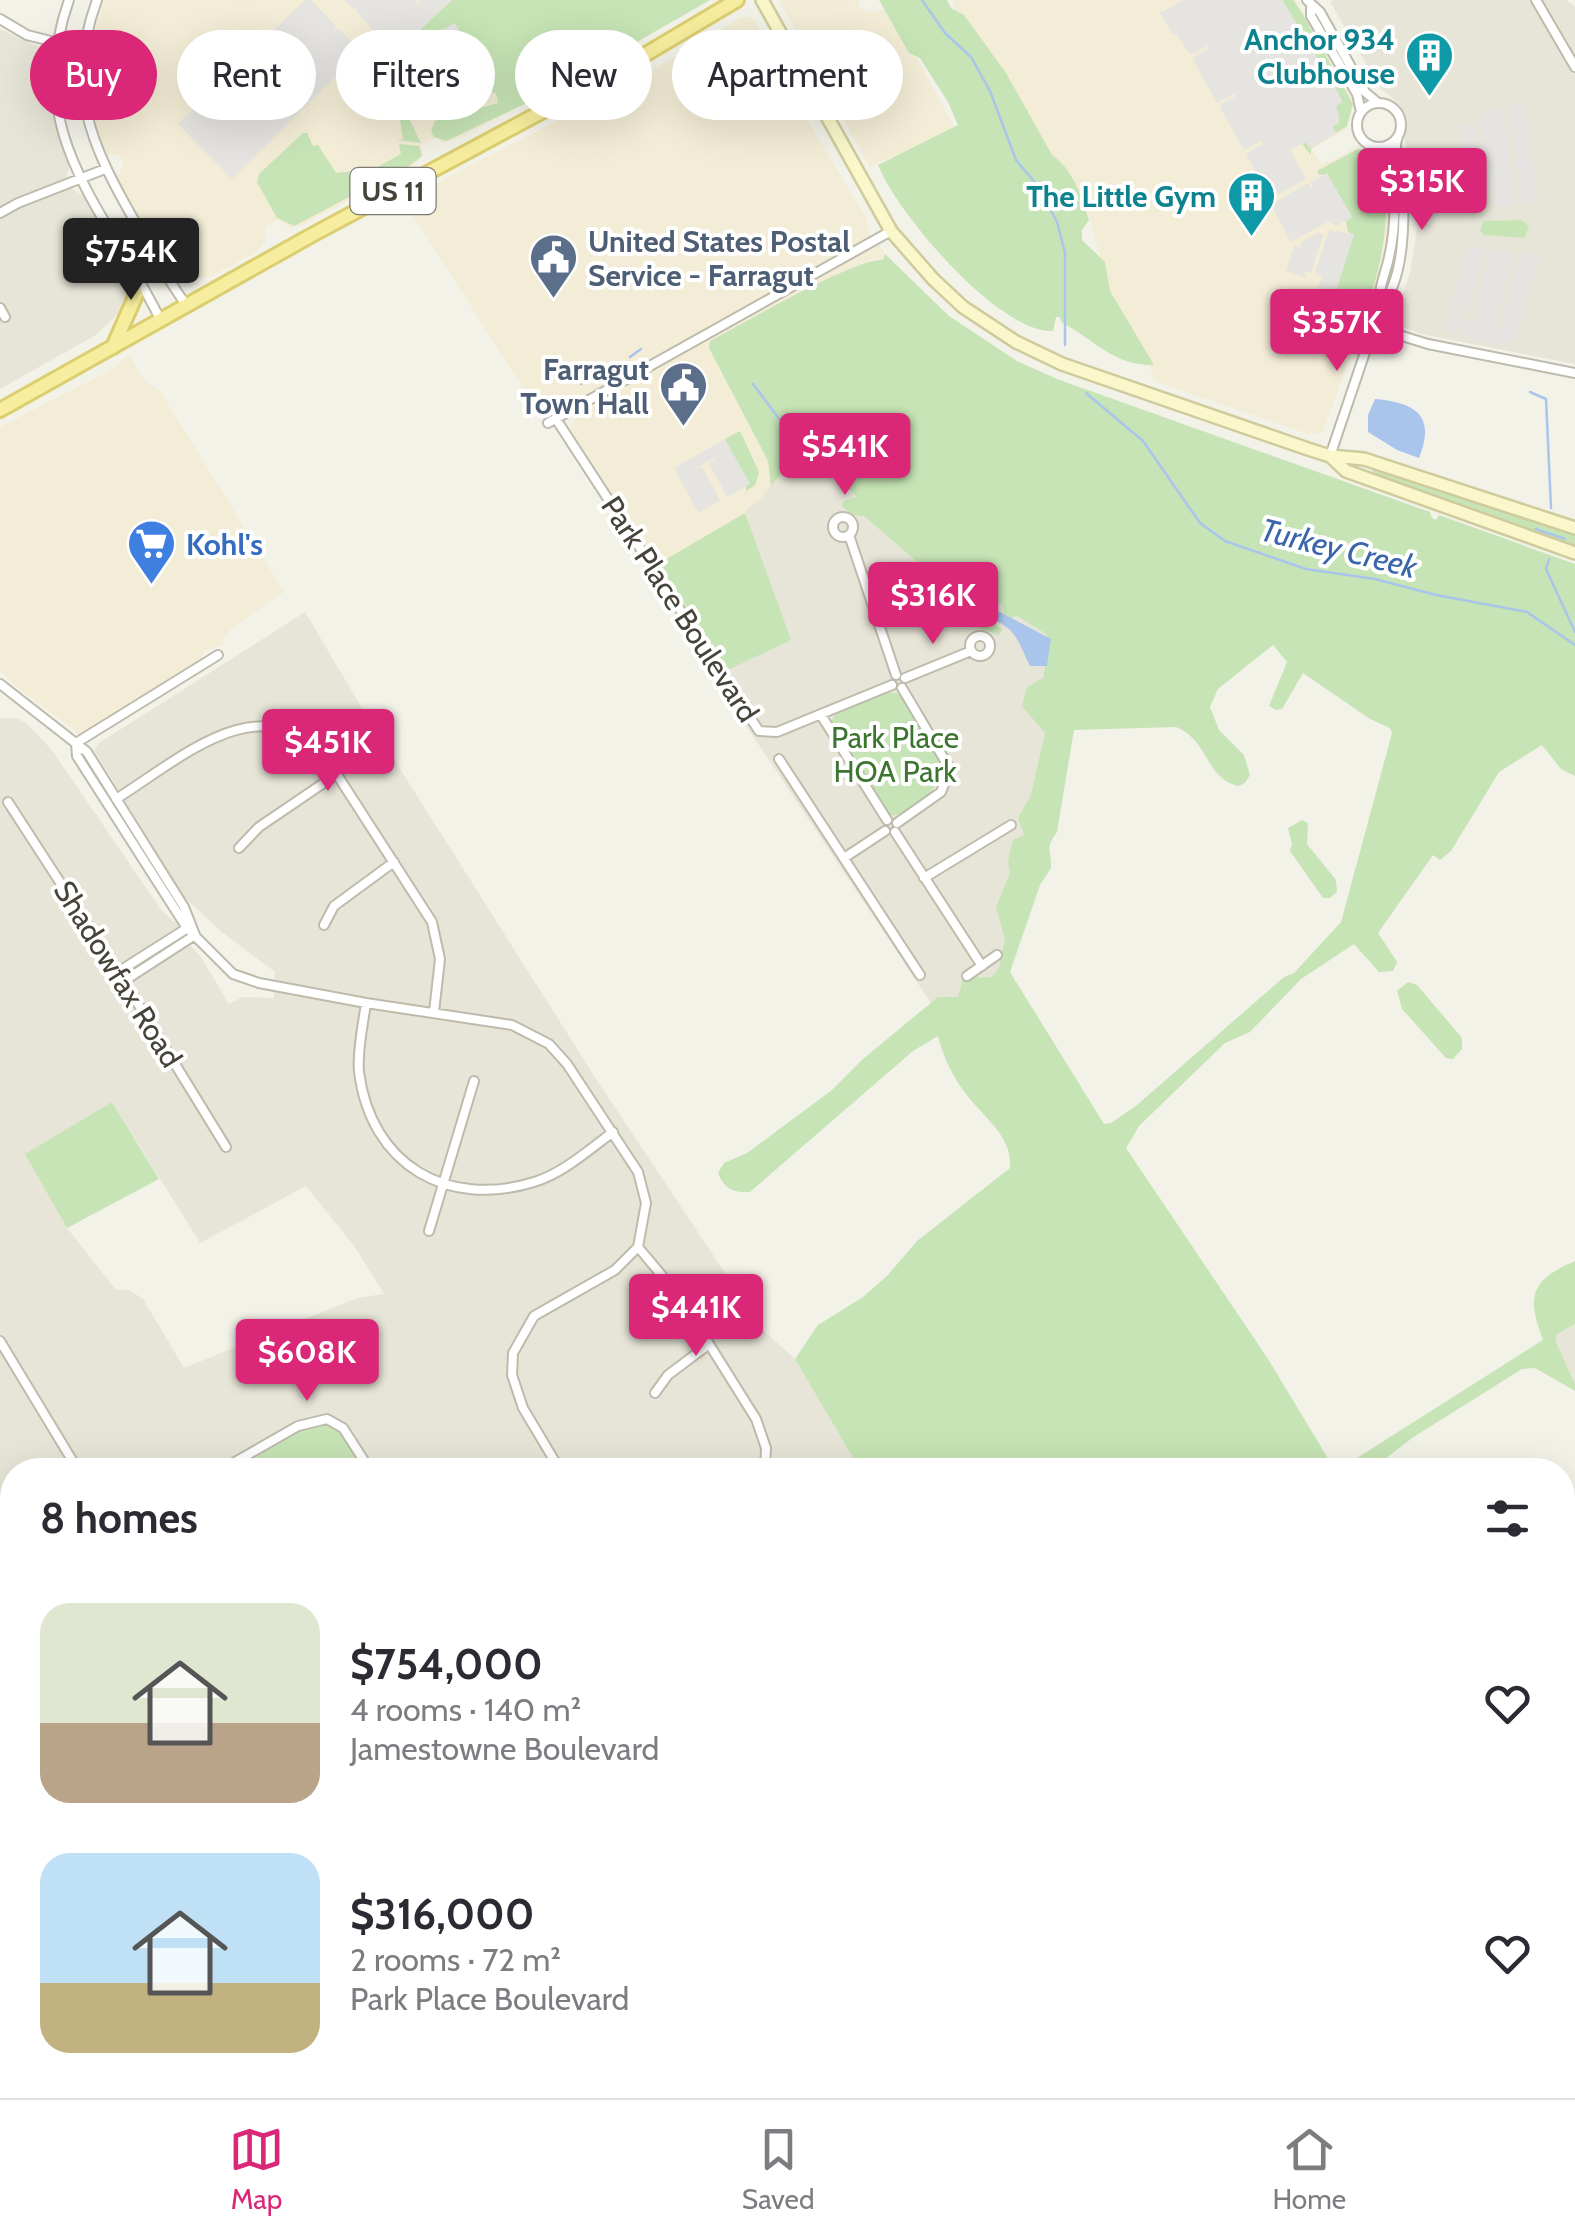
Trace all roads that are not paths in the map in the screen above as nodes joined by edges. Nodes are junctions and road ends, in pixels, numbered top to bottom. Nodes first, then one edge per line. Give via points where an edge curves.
1 (69, 0) edge
2 (98, 0) edge
3 (737, 0) edge
4 (762, 0) edge
5 (1536, 0) edge
6 (1312, 1) edge
7 (0, 19) edge
8 (60, 30) edge
9 (88, 30) edge
10 (30, 37) edge
11 (1575, 67) edge
12 (1378, 103) junction
13 (1361, 113) junction
14 (59, 120) edge
15 (87, 120) edge
16 (1398, 136) junction
17 (1379, 147) junction
18 (105, 169) junction
19 (80, 178) junction
20 (0, 213) edge
21 (891, 231) junction
22 (131, 268) junction
23 (1381, 305) junction
24 (186, 306) junction
25 (161, 321) junction
26 (1372, 327) junction
27 (113, 347) junction
28 (1575, 360) edge
29 (1573, 373) edge
30 (0, 410) edge
31 (1330, 456) junction
32 (1575, 528) edge
33 (849, 535) dead end
34 (1575, 553) edge
35 (971, 650) dead end
36 (218, 655) dead end
37 (901, 680) junction
38 (0, 684) edge
39 (820, 715) junction
40 (76, 743) junction
41 (779, 759) dead end
42 (337, 774) junction
43 (116, 798) junction
44 (8, 802) dead end
45 (1011, 824) dead end
46 (892, 829) junction
47 (239, 848) dead end
48 (844, 858) junction
49 (394, 862) junction
50 (924, 878) junction
51 (324, 925) dead end
52 (192, 930) junction
53 (997, 955) dead end
54 (982, 966) junction
55 (118, 972) junction
56 (920, 974) dead end
57 (967, 976) dead end
58 (124, 981) junction
59 (366, 1003) junction
60 (434, 1012) junction
61 (474, 1080) dead end
62 (613, 1132) junction
63 (226, 1147) dead end
64 (446, 1183) junction
65 (429, 1232) dead end
66 (638, 1247) junction
67 (0, 1341) edge
68 (708, 1344) junction
69 (655, 1393) dead end
70 (71, 1458) edge
71 (242, 1458) edge
72 (362, 1458) edge
73 (553, 1458) edge
74 (766, 1458) edge

1 - 8 street
2 - 9 street
3 - 24 main road, US 11
4 - 21 main road
5 - 11 street
6 - 12 street
6 - 13 street via 1312,16
7 - 10 street
12 - 13 street
12 - 16 street via 1398,115
13 - 17 street via 1360,136
14 - 19 street
15 - 18 street
16 - 17 street
16 - 23 street via 1404,226
17 - 23 street via 1390,164 1394,201
18 - 19 street
18 - 24 street
19 - 20 street
19 - 22 street
21 - 31 main road via 946,292 1016,342
21 - 39 street, Park Place Boulevard via 552,421 756,728 777,732
22 - 25 street
22 - 27 main road via 136,294
23 - 26 street
24 - 25 main road, US 11
25 - 27 main road, US 11
26 - 29 street
26 - 31 street
27 - 30 main road, US 11
28 - 29 street
31 - 32 main road via 1364,459
31 - 34 main road via 1346,471
33 - 37 street
35 - 37 street
36 - 40 street
37 - 39 street, Park Place Boulevard
37 - 46 street via 950,768 941,792
38 - 40 street
39 - 46 street
40 - 43 street
40 - 52 street via 77,756
41 - 48 street
42 - 43 street via 301,735 249,726 219,736
42 - 47 street
42 - 49 street
43 - 52 street
44 - 55 street, Shadowfax Road
45 - 50 street
46 - 48 street
46 - 50 street
48 - 56 street
49 - 51 street via 334,906
49 - 60 street via 436,933
50 - 54 street
52 - 55 street
52 - 58 street
52 - 59 street via 233,974
53 - 54 street
54 - 57 street
55 - 58 street, Shadowfax Road
58 - 63 street, Shadowfax Road
59 - 60 street
59 - 64 street via 358,1068 366,1106 403,1162 424,1178
60 - 62 street via 512,1025 549,1044
61 - 64 street
62 - 64 street via 538,1181 476,1191
62 - 66 street via 644,1192
64 - 65 street
66 - 68 street
66 - 73 street via 615,1270 534,1316 513,1353 522,1408
67 - 70 street
68 - 69 street
68 - 74 street via 756,1419
71 - 72 street via 298,1426 327,1419 343,1428

